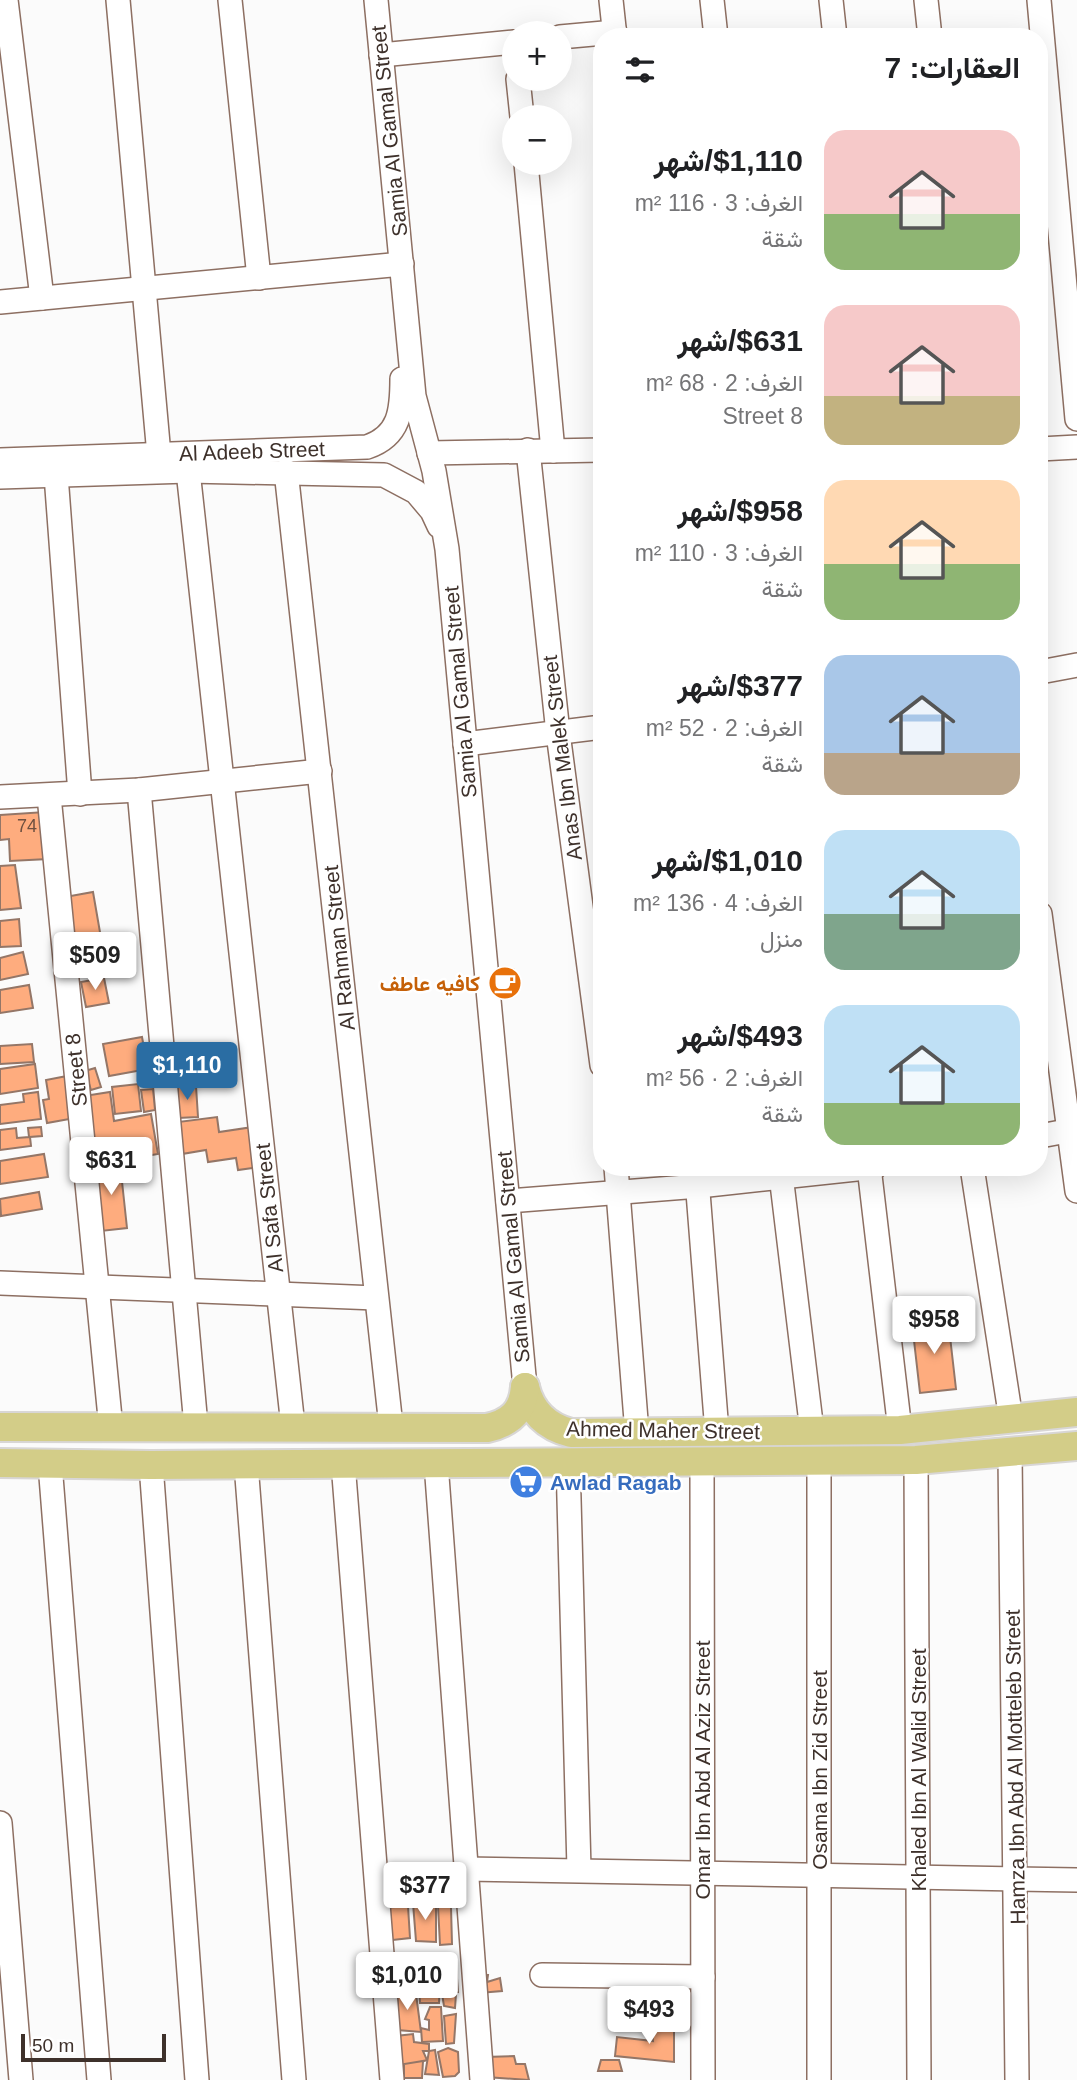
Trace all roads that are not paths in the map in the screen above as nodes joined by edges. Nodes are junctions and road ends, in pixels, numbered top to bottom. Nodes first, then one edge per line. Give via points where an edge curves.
1 (6, 0) edge
2 (118, 0) edge
3 (230, 0) edge
4 (376, 0) edge
5 (611, 0) edge
6 (712, 0) edge
7 (831, 0) edge
8 (926, 0) edge
9 (1039, 0) edge
10 (614, 28) edge
11 (715, 28) edge
12 (834, 28) edge
13 (929, 28) edge
14 (1042, 28) edge
15 (593, 35) edge
16 (572, 36) edge
17 (502, 43) edge
18 (381, 55) junction
19 (1048, 99) edge
20 (527, 175) edge
21 (402, 264) junction
22 (259, 278) junction
23 (144, 289) junction
24 (42, 298) junction
25 (0, 302) edge
26 (408, 326) junction
27 (1077, 419) edge
28 (1077, 447) edge
29 (1048, 449) edge
30 (528, 450) junction
31 (593, 450) edge
32 (553, 451) junction
33 (429, 453) junction
34 (159, 454) junction
35 (0, 460) edge
36 (188, 471) junction
37 (286, 471) junction
38 (56, 475) junction
39 (0, 477) edge
40 (447, 549) junction
41 (1077, 665) edge
42 (1048, 670) edge
43 (593, 728) edge
44 (558, 733) junction
45 (465, 744) junction
46 (320, 771) junction
47 (223, 781) junction
48 (139, 790) junction
49 (80, 794) junction
50 (49, 796) junction
51 (0, 797) edge
52 (1048, 966) edge
53 (593, 997) edge
54 (1073, 1130) edge
55 (1048, 1135) edge
56 (617, 1176) edge
57 (781, 1176) edge
58 (872, 1176) edge
59 (973, 1176) edge
60 (698, 1177) edge
61 (1077, 1191) edge
62 (619, 1192) junction
63 (508, 1201) junction
64 (0, 1283) edge
65 (97, 1287) junction
66 (182, 1290) junction
67 (279, 1294) junction
68 (376, 1298) junction
69 (525, 1387) junction
70 (1077, 1412) edge
71 (1011, 1419) junction
72 (196, 1426) junction
73 (293, 1426) junction
74 (391, 1426) junction
75 (0, 1427) edge
76 (111, 1428) junction
77 (487, 1428) junction
78 (901, 1430) junction
79 (812, 1431) junction
80 (717, 1432) junction
81 (637, 1433) junction
82 (1077, 1446) edge
83 (1010, 1454) junction
84 (818, 1460) junction
85 (702, 1461) junction
86 (916, 1461) junction
87 (487, 1462) junction
88 (568, 1462) junction
89 (0, 1463) edge
90 (436, 1463) junction
91 (50, 1464) junction
92 (246, 1464) junction
93 (343, 1464) junction
94 (151, 1465) junction
95 (0, 1823) edge
96 (466, 1868) junction
97 (579, 1869) junction
98 (702, 1872) junction
99 (819, 1876) junction
100 (918, 1878) junction
101 (1017, 1879) junction
102 (1077, 1880) edge
103 (542, 1975) dead end
104 (703, 1977) junction
105 (21, 2080) edge
106 (99, 2080) edge
107 (197, 2080) edge
108 (294, 2080) edge
109 (392, 2080) edge
110 (482, 2080) edge
111 (703, 2080) edge
112 (819, 2080) edge
113 (919, 2080) edge
114 (1017, 2080) edge

1 - 24 street
2 - 23 street
3 - 22 street
4 - 18 street, Samia Al Gamal Street
5 - 10 street
6 - 11 street
7 - 12 street
8 - 13 street
9 - 14 street
15 - 16 street
17 - 18 street
18 - 21 street, Samia Al Gamal Street
19 - 27 street
20 - 32 street
21 - 22 street
21 - 26 street, Samia Al Gamal Street
22 - 23 street
23 - 24 street
23 - 34 street
24 - 25 street
26 - 33 street, Samia Al Gamal Street via 414,396
26 - 34 street, Al Adeeb Street via 402,349 401,413 392,431 376,444
28 - 29 street
30 - 32 street
30 - 33 street
30 - 44 street, Anas Ibn Malek Street
31 - 32 street
33 - 40 street, Samia Al Gamal Street
34 - 35 street, Al Adeeb Street
36 - 37 street, Al Adeeb Street
36 - 38 street, Al Adeeb Street
36 - 47 street, Al Safa Street
37 - 40 street, Al Adeeb Street via 369,473 396,479 425,501
37 - 46 street, Al Rahman Street
38 - 39 street, Al Adeeb Street
38 - 49 street
40 - 45 street, Samia Al Gamal Street
41 - 42 street
43 - 44 street
44 - 45 street
44 - 53 street, Anas Ibn Malek Street
45 - 63 street, Samia Al Gamal Street
46 - 47 street
46 - 68 street, Al Rahman Street
47 - 48 street
47 - 67 street, Al Safa Street
48 - 49 street
48 - 66 street
49 - 50 street
50 - 51 street
50 - 65 street, Street 8
52 - 54 street
54 - 55 street
54 - 61 street
56 - 62 street
57 - 79 street
58 - 78 street
59 - 71 street
60 - 62 street
60 - 80 street
62 - 63 street
62 - 81 street
63 - 69 street, Samia Al Gamal Street
64 - 65 street
65 - 66 street
65 - 76 street, Street 8
66 - 67 street
66 - 72 street
67 - 68 street
67 - 73 street, Al Safa Street
68 - 74 street, Al Rahman Street
69 - 77 main road via 515,1416
69 - 81 main road, Ahmed Maher Street via 536,1412 561,1430
70 - 71 main road, Ahmed Maher Street
71 - 78 main road, Ahmed Maher Street
72 - 73 main road
72 - 76 main road
73 - 74 main road
74 - 77 main road
75 - 76 main road
77 - 87 main road
78 - 79 main road, Ahmed Maher Street
79 - 80 main road, Ahmed Maher Street
80 - 81 main road, Ahmed Maher Street
82 - 83 main road, Ahmed Maher Street
83 - 86 main road, Ahmed Maher Street
83 - 101 street, Hamza Ibn Abd Al Motteleb Street
84 - 85 main road, Ahmed Maher Street
84 - 86 main road, Ahmed Maher Street
84 - 99 street, Osama Ibn Zid Street
85 - 88 main road, Ahmed Maher Street
85 - 98 street, Omar Ibn Abd Al Aziz Street
86 - 100 street, Khaled Ibn Al Walid Street
87 - 88 main road, Ahmed Maher Street
87 - 90 main road, Ahmed Maher Street
88 - 97 street
89 - 91 main road, Ahmed Maher Street
90 - 93 main road, Ahmed Maher Street
90 - 96 street
91 - 94 main road, Ahmed Maher Street
91 - 106 street
92 - 93 main road, Ahmed Maher Street
92 - 94 main road, Ahmed Maher Street
92 - 108 street
93 - 109 street
94 - 107 street
95 - 105 street
96 - 97 street
96 - 110 street
97 - 98 street
98 - 99 street
98 - 104 street, Omar Ibn Abd Al Aziz Street
99 - 100 street
99 - 112 street, Osama Ibn Zid Street
100 - 101 street
100 - 113 street, Khaled Ibn Al Walid Street
101 - 102 street
101 - 114 street, Hamza Ibn Abd Al Motteleb Street
103 - 104 street
104 - 111 street, Omar Ibn Abd Al Aziz Street

